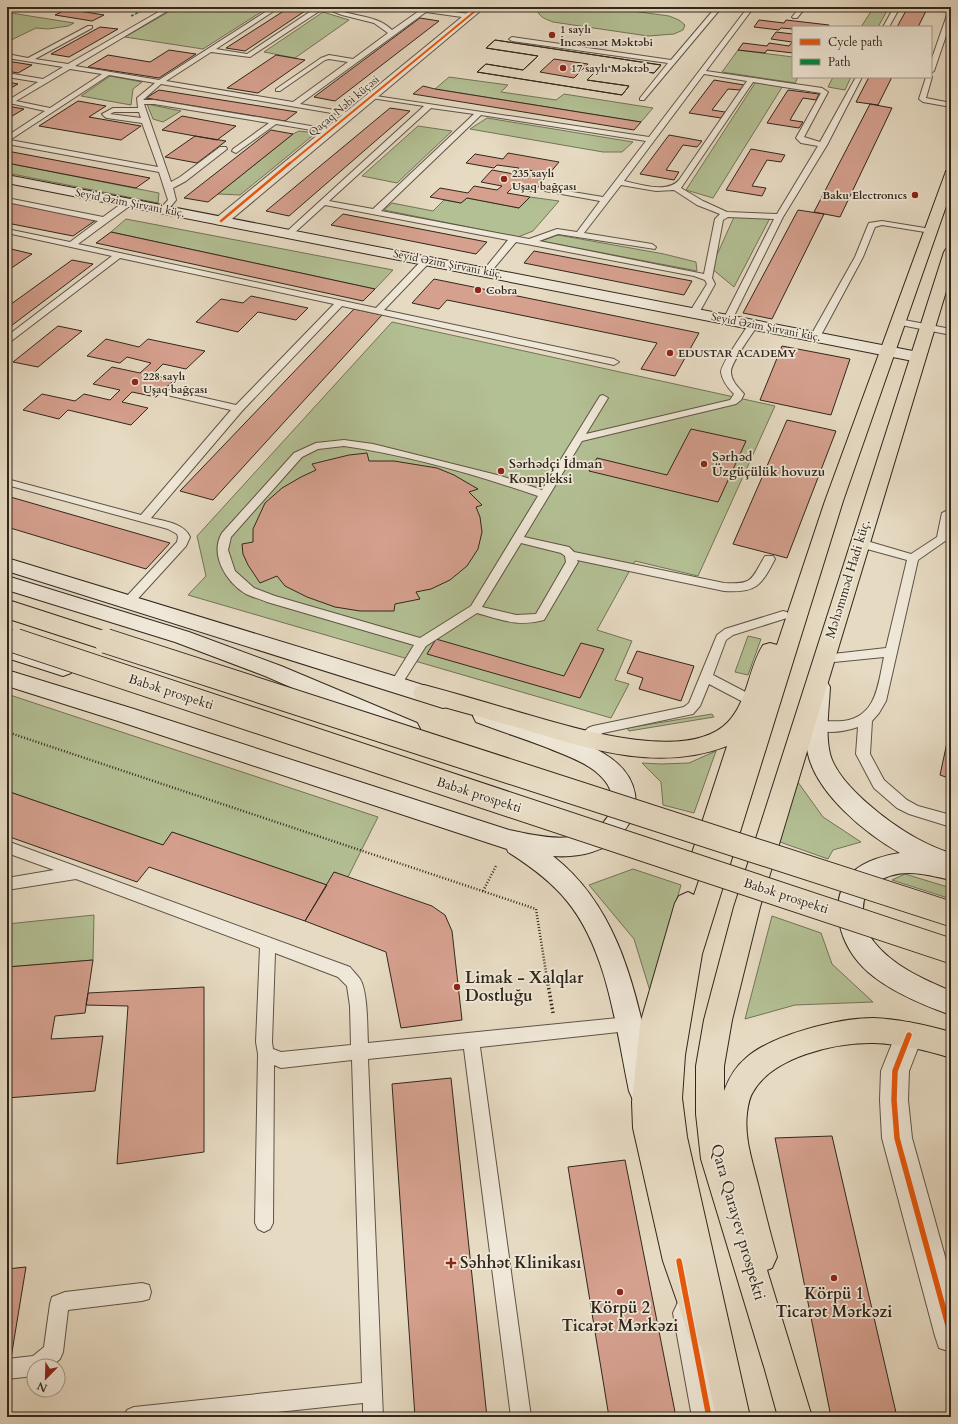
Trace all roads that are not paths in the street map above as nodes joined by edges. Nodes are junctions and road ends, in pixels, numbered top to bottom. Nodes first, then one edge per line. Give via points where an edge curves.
1 (171, 7) edge
2 (277, 7) edge
3 (321, 7) edge
4 (326, 7) edge
5 (405, 7) edge
6 (480, 7) edge
7 (718, 7) edge
8 (751, 7) edge
9 (803, 7) edge
10 (897, 7) edge
11 (424, 10) junction
12 (951, 12) edge
13 (469, 16) junction
14 (795, 18) dead end
15 (887, 26) edge
16 (90, 27) dead end
17 (392, 33) junction
18 (512, 39) dead end
19 (209, 50) junction
20 (7, 56) edge
21 (28, 60) junction
22 (354, 61) junction
23 (672, 62) junction
24 (67, 67) junction
25 (932, 68) edge
26 (702, 72) junction
27 (108, 73) junction
28 (7, 75) edge
29 (858, 78) edge
30 (929, 78) edge
31 (751, 79) junction
32 (44, 81) junction
33 (160, 82) junction
34 (278, 90) dead end
35 (371, 96) junction
36 (642, 99) dead end
37 (140, 102) junction
38 (295, 104) junction
39 (430, 105) junction
40 (951, 105) edge
41 (52, 110) junction
42 (142, 110) junction
43 (479, 113) junction
44 (349, 114) junction
45 (145, 121) junction
46 (275, 122) junction
47 (329, 131) junction
48 (7, 140) edge
49 (650, 140) junction
50 (823, 145) junction
51 (223, 149) dead end
52 (236, 151) dead end
53 (161, 170) junction
54 (951, 174) edge
55 (7, 179) edge
56 (619, 182) junction
57 (168, 187) junction
58 (676, 188) junction
59 (545, 189) dead end
60 (7, 200) edge
61 (605, 200) junction
62 (323, 202) junction
63 (128, 203) junction
64 (164, 209) junction
65 (376, 211) junction
66 (726, 214) junction
67 (779, 217) junction
68 (105, 220) junction
69 (221, 221) junction
70 (7, 231) edge
71 (931, 231) junction
72 (288, 234) junction
73 (579, 235) junction
74 (514, 239) junction
75 (529, 242) junction
76 (72, 244) junction
77 (652, 247) dead end
78 (951, 252) edge
79 (119, 256) junction
80 (427, 260) junction
81 (486, 272) junction
82 (708, 278) junction
83 (341, 302) junction
84 (379, 310) junction
85 (694, 313) junction
86 (728, 320) junction
87 (899, 322) junction
88 (753, 324) junction
89 (927, 327) junction
90 (951, 332) edge
91 (815, 337) junction
92 (7, 340) edge
93 (888, 351) junction
94 (918, 357) junction
95 (614, 362) dead end
96 (170, 393) dead end
97 (603, 398) dead end
98 (238, 409) junction
99 (579, 439) junction
100 (7, 482) edge
101 (545, 495) junction
102 (834, 501) junction
103 (948, 513) dead end
104 (143, 520) junction
105 (518, 539) junction
106 (860, 543) junction
107 (570, 555) junction
108 (913, 558) junction
109 (769, 559) dead end
110 (7, 564) edge
111 (7, 583) edge
112 (130, 600) junction
113 (7, 609) edge
114 (475, 609) junction
115 (783, 615) junction
116 (7, 638) edge
117 (422, 643) junction
118 (7, 651) edge
119 (891, 652) junction
120 (822, 664) junction
121 (706, 676) junction
122 (7, 678) edge
123 (396, 684) junction
124 (424, 693) junction
125 (752, 701) junction
126 (865, 720) junction
127 (817, 726) junction
128 (584, 739) junction
129 (500, 768) junction
130 (484, 796) junction
131 (951, 821) edge
132 (509, 840) junction
133 (7, 847) edge
134 (951, 865) edge
135 (951, 870) edge
136 (77, 873) junction
137 (7, 884) edge
138 (747, 907) joint
139 (951, 914) edge
140 (268, 943) junction
141 (951, 951) edge
142 (951, 1003) edge
143 (628, 1024) junction
144 (909, 1036) junction
145 (471, 1041) junction
146 (951, 1045) edge
147 (360, 1052) junction
148 (266, 1054) junction
149 (646, 1102) junction
150 (264, 1223) dead end
151 (679, 1261) junction
152 (142, 1292) dead end
153 (951, 1336) edge
154 (45, 1358) edge
155 (26, 1367) edge
156 (7, 1369) edge
157 (782, 1370) junction
158 (372, 1392) junction
159 (134, 1417) edge
160 (373, 1417) edge
161 (521, 1417) edge
162 (710, 1417) edge
163 (732, 1417) edge
164 (795, 1417) edge

1 - 24 lane
2 - 19 lane
3 - 19 lane via 248,56
4 - 17 lane via 346,15 375,20 385,25
5 - 11 lane
6 - 13 main road, Qaçaq Nəbi küçəsi
7 - 23 lane
8 - 26 lane
9 - 14 lane
10 - 15 lane
11 - 13 lane
11 - 17 lane
12 - 25 lane
13 - 35 main road, Qaçaq Nəbi küçəsi
16 - 21 lane
17 - 22 lane
18 - 23 lane
19 - 33 lane
20 - 21 lane
21 - 24 lane
22 - 34 lane via 329,57 323,59
22 - 38 lane
23 - 36 lane
24 - 27 lane
24 - 32 lane
26 - 31 lane
26 - 49 lane
27 - 33 lane
27 - 41 lane
28 - 32 lane
29 - 50 lane
30 - 40 lane via 922,99
31 - 50 lane via 825,92 800,138
31 - 58 lane
32 - 41 lane via 11,102
33 - 37 lane via 147,90 140,98
33 - 38 lane
35 - 39 lane
35 - 44 main road, Qaçaq Nəbi küçəsi
37 - 42 lane
37 - 46 lane via 154,102
38 - 44 lane
39 - 43 lane
39 - 62 lane
41 - 48 lane
42 - 45 lane
42 - 45 lane via 113,110 106,114
43 - 49 lane
43 - 65 lane
44 - 47 main road, Qaçaq Nəbi küçəsi
45 - 53 lane
46 - 47 lane
46 - 52 lane
47 - 69 main road, Qaçaq Nəbi küçəsi
48 - 53 lane
49 - 56 lane
50 - 67 lane
51 - 57 lane
53 - 57 lane
54 - 71 main road
55 - 63 main road, Seyid Əzim Şirvani küç.
56 - 58 lane via 656,188
56 - 61 lane
57 - 64 lane via 172,200
58 - 66 lane via 700,203
59 - 61 lane
60 - 68 lane
61 - 73 lane
62 - 65 lane
62 - 72 lane
63 - 64 main road, Seyid Əzim Şirvani küç.
63 - 68 lane
64 - 69 main road, Seyid Əzim Şirvani küç.
65 - 74 lane
66 - 67 lane
66 - 82 lane via 719,219
67 - 86 lane
68 - 76 lane
69 - 72 main road, Seyid Əzim Şirvani küç.
70 - 76 lane
71 - 87 main road
71 - 91 lane via 882,223 872,225 859,258
72 - 80 main road, Seyid Əzim Şirvani küç.
73 - 75 lane via 557,231
73 - 77 lane
74 - 75 lane
74 - 81 lane
75 - 82 lane
76 - 79 lane
78 - 89 main road, Məhəmməd Hadi küç.
79 - 83 lane
79 - 92 lane
80 - 81 main road, Seyid Əzim Şirvani küç.
80 - 84 lane
81 - 85 main road, Seyid Əzim Şirvani küç.
82 - 85 lane via 711,284
83 - 84 lane
83 - 98 lane
84 - 95 lane
85 - 86 main road, Seyid Əzim Şirvani küç.
86 - 88 main road, Seyid Əzim Şirvani küç.
87 - 89 lane
87 - 93 main road
88 - 91 main road, Seyid Əzim Şirvani küç.
88 - 99 lane via 729,362 726,372 731,385 739,394 733,402
89 - 90 lane
89 - 94 main road, Məhəmməd Hadi küç.
91 - 93 main road, Seyid Əzim Şirvani küç.
93 - 94 main road, Seyid Əzim Şirvani küç.
93 - 102 main road
94 - 106 main road, Məhəmməd Hadi küç.
96 - 98 lane
97 - 99 lane
98 - 104 lane
99 - 101 lane
100 - 104 lane
101 - 105 lane
101 - 117 lane via 497,478 373,447 344,443 316,446 298,456 226,536 222,550 230,573 250,591 271,600
102 - 115 main road via 810,538
102 - 163 main road via 689,954 671,1055 668,1098 672,1137
103 - 108 lane via 942,539
104 - 112 lane via 182,532 184,537 182,544
105 - 107 lane via 564,550
105 - 114 lane
106 - 108 lane
106 - 120 main road, Məhəmməd Hadi küç.
107 - 109 lane via 740,589 749,588 758,579
107 - 114 lane via 572,562 540,617 523,621
108 - 119 lane
110 - 112 main road
111 - 129 main road, bridge via 145,625 273,671
112 - 123 main road
113 - 129 main road, bridge
114 - 117 lane
115 - 121 lane via 729,632 721,638
115 - 125 main road
116 - 130 main road, Babək prospekti, bridge
117 - 123 lane
118 - 130 main road, bridge
119 - 120 lane
119 - 126 lane via 880,701 876,710
120 - 127 main road
120 - 138 main road, Məhəmməd Hadi küç.
121 - 125 lane
121 - 128 lane via 694,706 688,711 603,728 593,731
122 - 132 main road
123 - 124 main road
124 - 128 main road
124 - 132 main road via 574,749 610,770 621,784 624,798 622,813 614,827 602,838 586,845 569,848
125 - 128 main road via 734,731 706,745 665,751 638,750
125 - 149 main road via 676,943 654,1024
126 - 127 lane via 834,728
126 - 131 lane via 863,754 879,784 902,804
127 - 134 main road via 819,755 825,769 846,797 902,842
129 - 139 main road, bridge
130 - 141 main road, Babək prospekti, bridge
132 - 143 main road via 542,861 564,880 583,902 597,925 609,953
133 - 136 lane
135 - 142 main road via 918,863 877,868 862,878 852,893 849,912 853,933 876,963 902,980
136 - 137 lane
136 - 140 lane
138 - 157 main road, Qara Qarayev prospekti via 718,1020 710,1066 710,1114 716,1159
140 - 147 lane via 344,972 354,983
140 - 148 lane via 264,1042
143 - 145 lane
143 - 149 main road
144 - 146 main road
144 - 153 main road via 895,1071 897,1138
144 - 157 main road via 879,1031 850,1032 810,1041 762,1060 737,1092 731,1118 732,1138 763,1266
145 - 147 lane
145 - 161 lane
147 - 148 lane via 281,1060
147 - 158 lane
148 - 150 lane
149 - 151 main road via 648,1128
151 - 162 main road
151 - 163 main road
152 - 154 lane via 65,1300 59,1304 53,1352
155 - 156 lane
157 - 164 main road, Qara Qarayev prospekti
158 - 159 lane
158 - 160 lane

